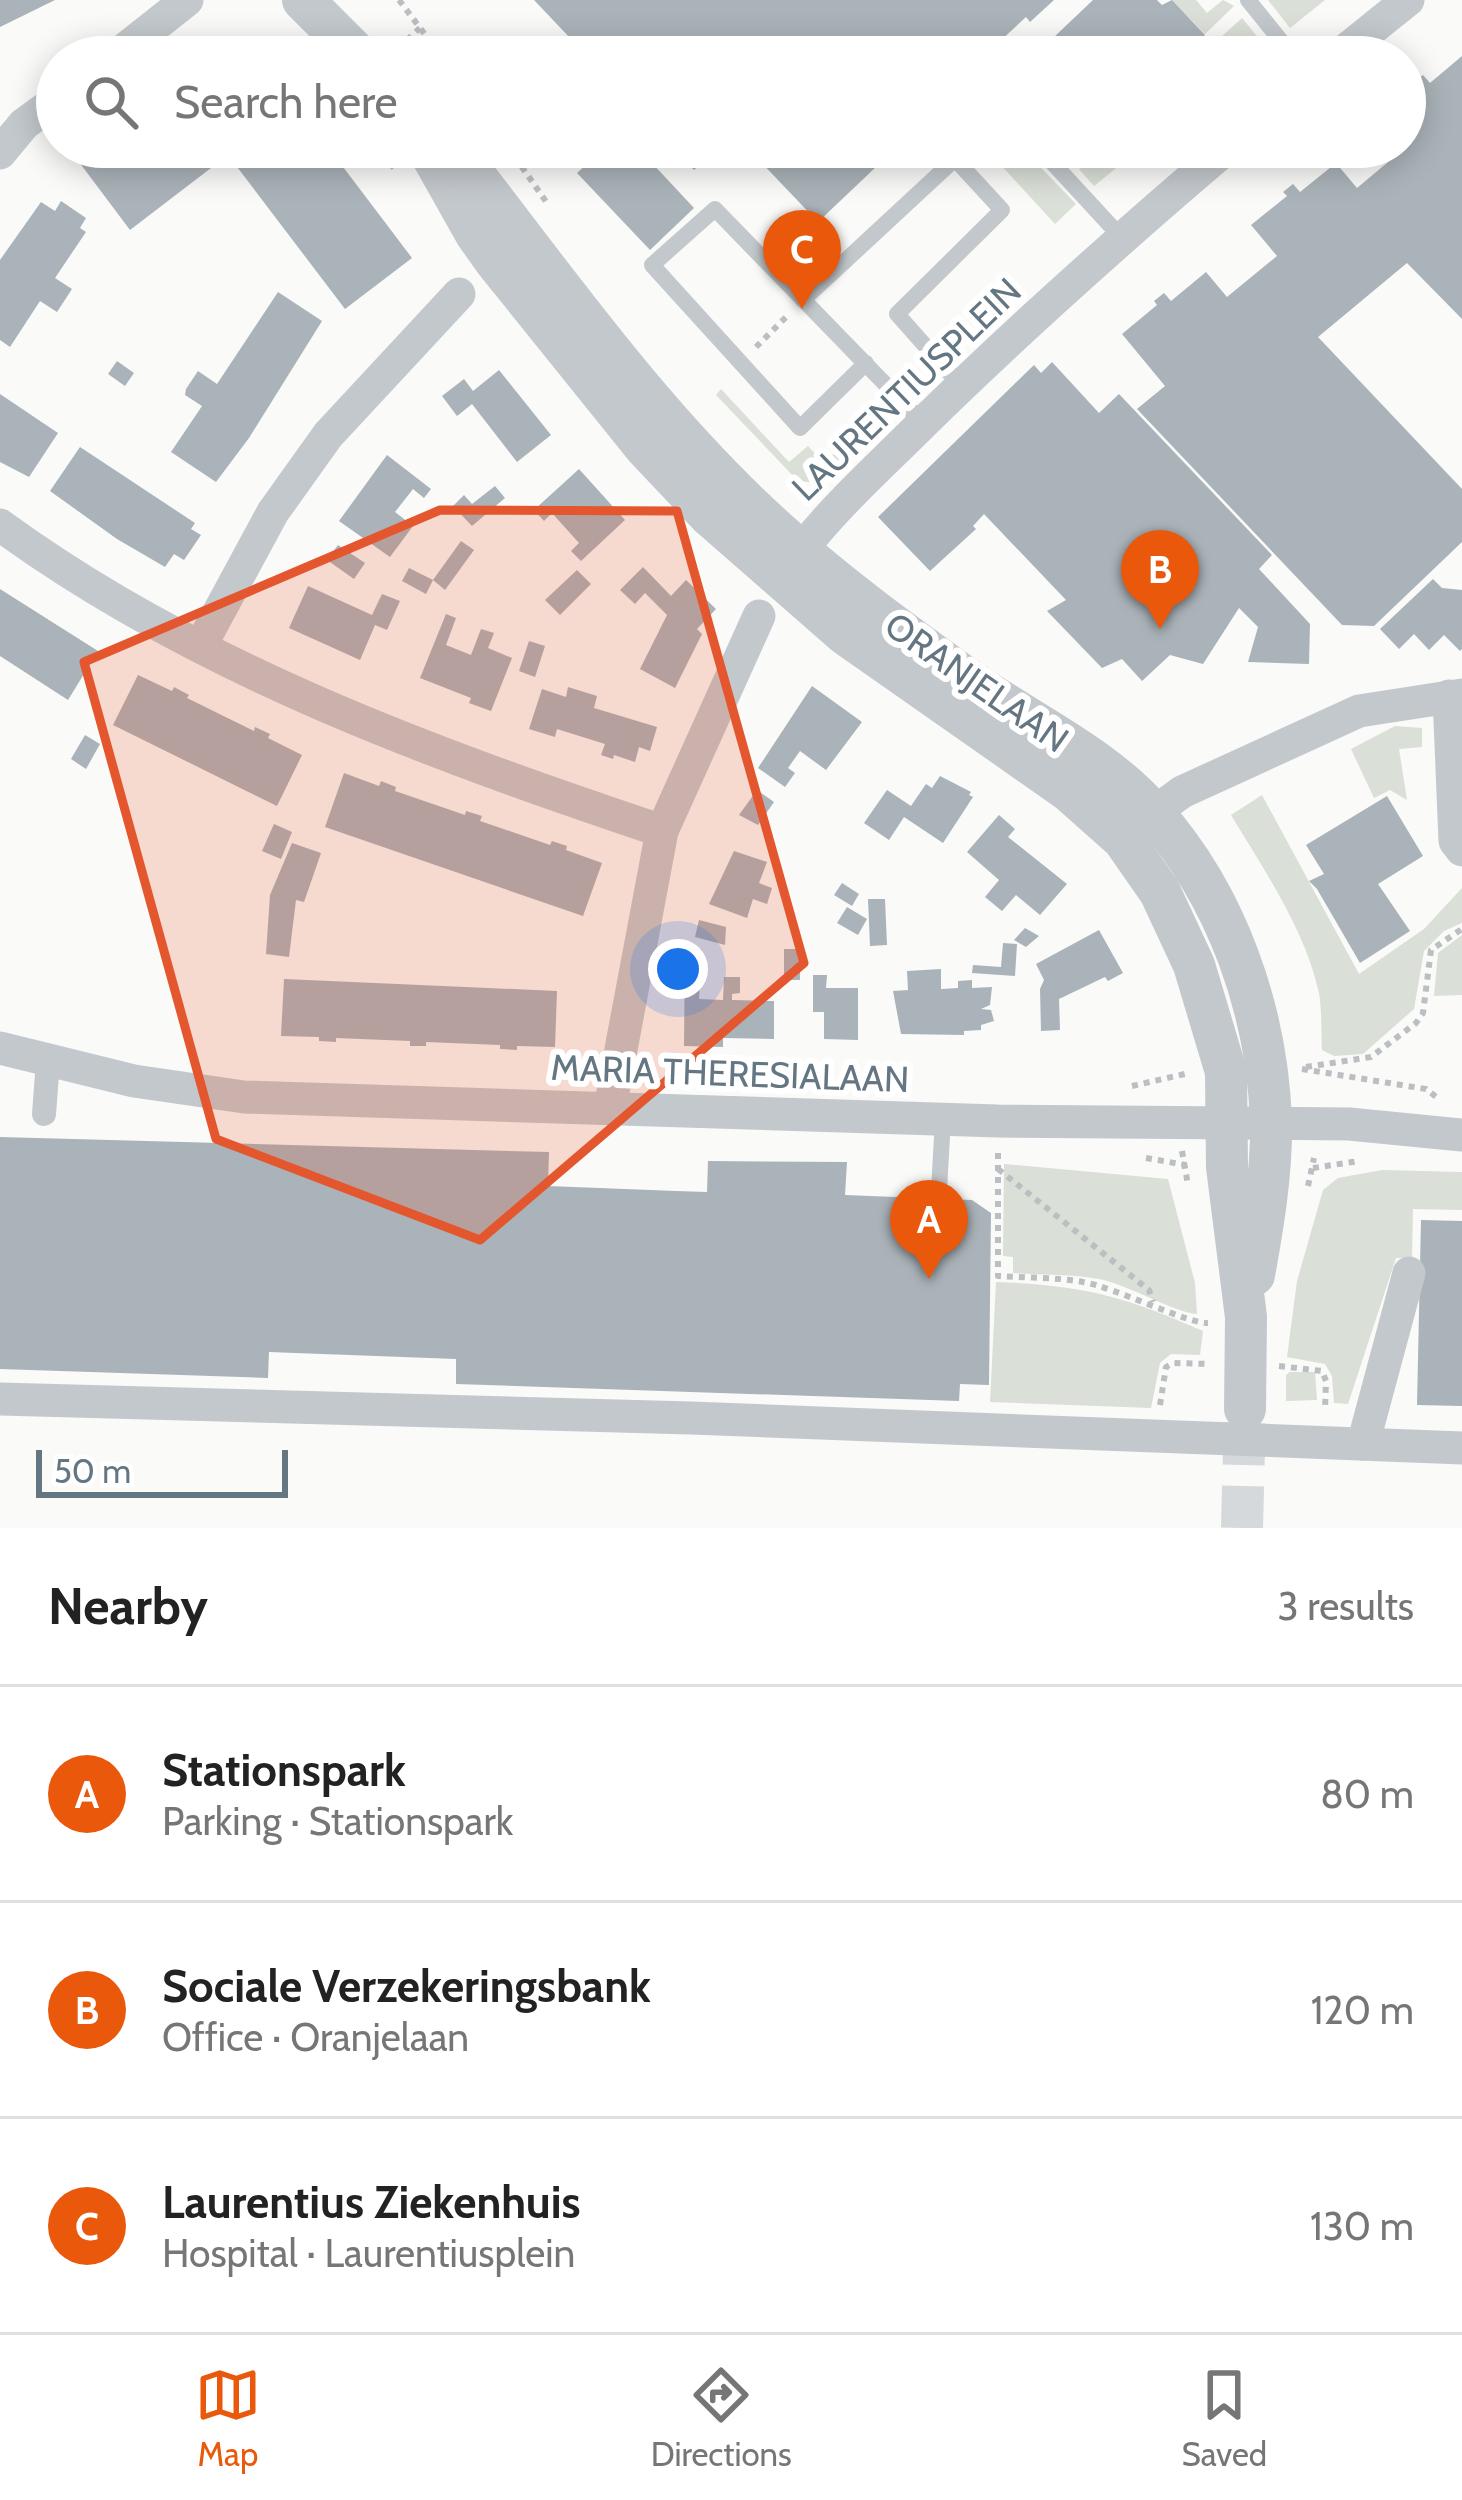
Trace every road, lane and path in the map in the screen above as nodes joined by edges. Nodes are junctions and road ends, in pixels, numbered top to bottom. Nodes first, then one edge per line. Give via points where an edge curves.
1 (304, 0) edge
2 (340, 0) edge
3 (399, 0) edge
4 (1248, 0) edge
5 (1389, 6) edge
6 (170, 7) edge
7 (420, 28) junction
8 (139, 36) edge
9 (340, 36) edge
10 (381, 36) edge
11 (410, 36) edge
12 (426, 36) edge
13 (1277, 36) edge
14 (1358, 36) edge
15 (36, 115) edge
16 (0, 153) edge
17 (439, 168) edge
18 (469, 168) edge
19 (522, 168) edge
20 (945, 168) edge
21 (963, 168) edge
22 (1057, 168) edge
23 (1203, 168) edge
24 (557, 218) dead end
25 (1121, 237) junction
26 (459, 294) dead end
27 (803, 300) junction
28 (741, 362) junction
29 (866, 363) junction
30 (960, 385) junction
31 (923, 424) junction
32 (0, 525) edge
33 (791, 564) junction
34 (759, 616) dead end
35 (201, 645) junction
36 (1455, 695) edge
37 (1137, 825) junction
38 (662, 831) junction
39 (1462, 850) edge
40 (1462, 928) edge
41 (0, 1048) edge
42 (48, 1061) junction
43 (1298, 1068) dead end
44 (1183, 1073) dead end
45 (610, 1108) junction
46 (44, 1114) dead end
47 (943, 1119) junction
48 (998, 1121) junction
49 (1250, 1123) junction
50 (1182, 1125) junction
51 (1462, 1135) edge
52 (998, 1169) junction
53 (1189, 1187) dead end
54 (939, 1190) dead end
55 (1409, 1273) dead end
56 (1153, 1304) junction
57 (1232, 1319) junction
58 (1202, 1364) dead end
59 (1288, 1366) dead end
60 (1161, 1398) dead end
61 (0, 1399) edge
62 (1325, 1405) dead end
63 (1245, 1409) tunnel mouth
64 (1350, 1444) junction
65 (1462, 1448) edge

1 - 9 street
2 - 10 street
3 - 7 path
4 - 13 lane
5 - 14 street
6 - 8 street
7 - 11 path
7 - 12 path
15 - 16 street
17 - 33 street, ORANJELAAN via 476,234 595,388 710,516
18 - 33 street, ORANJELAAN
19 - 24 path
20 - 27 lane
21 - 30 lane via 1002,210 897,314
22 - 25 lane
23 - 25 street, LAURENTIUSPLEIN
25 - 30 street, LAURENTIUSPLEIN
26 - 35 street via 328,435 273,512
27 - 28 path
27 - 28 lane via 715,209 652,265
27 - 29 lane
28 - 29 lane via 800,428
29 - 31 lane
30 - 31 street, LAURENTIUSPLEIN
31 - 33 street, LAURENTIUSPLEIN via 827,517
32 - 35 street via 53,564
33 - 37 street, ORANJELAAN via 838,585 1099,765
34 - 38 street
35 - 38 street via 473,767
36 - 37 street via 1359,711 1182,792
36 - 39 street via 1454,842
37 - 49 street, ORANJELAAN
38 - 45 street
40 - 43 path via 1431,950 1416,1023 1371,1057
41 - 42 street, MARIA THERESIALAAN
42 - 45 street, MARIA THERESIALAAN via 244,1097
42 - 46 street
44 - 50 path
45 - 47 street, MARIA THERESIALAAN
47 - 48 street, MARIA THERESIALAAN
47 - 54 lane
48 - 50 street, MARIA THERESIALAAN
48 - 52 path
49 - 50 street, MARIA THERESIALAAN
49 - 51 street, MARIA THERESIALAAN
49 - 57 street, ORANJELAAN via 1266,1197
50 - 53 path
52 - 56 path via 1149,1290
52 - 56 path via 998,1276 1082,1281
55 - 64 street
56 - 57 path via 1199,1324
57 - 63 street, ORANJELAAN
58 - 60 path via 1166,1367
59 - 62 path via 1322,1371
61 - 64 street
64 - 65 street

